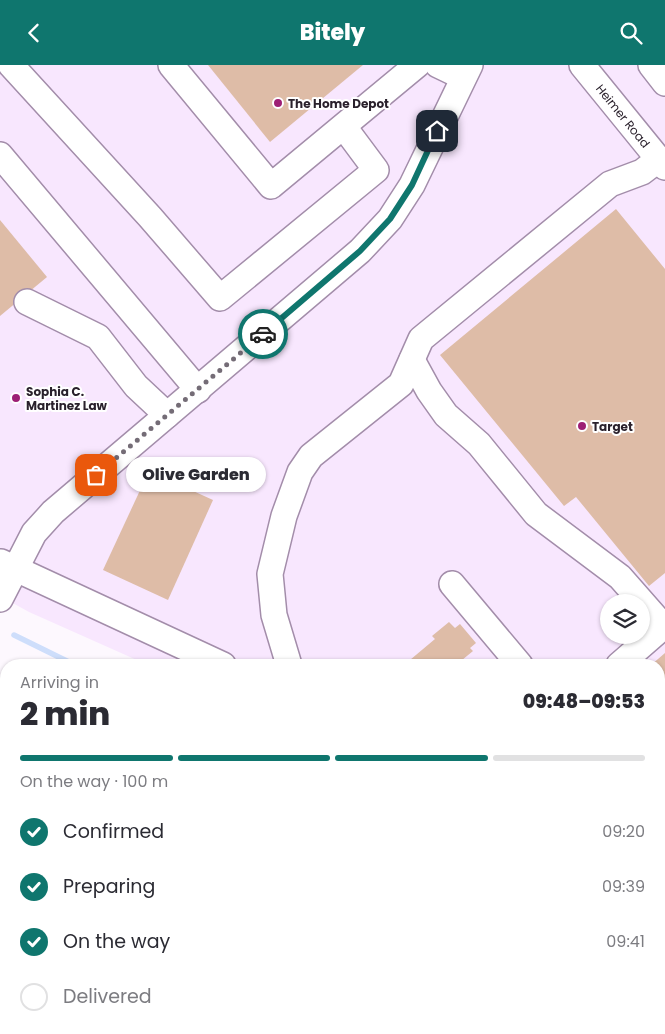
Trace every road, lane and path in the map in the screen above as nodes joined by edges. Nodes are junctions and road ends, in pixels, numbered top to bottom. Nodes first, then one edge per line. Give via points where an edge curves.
1 (11, 65) edge
2 (171, 65) edge
3 (417, 65) edge
4 (438, 65) edge
5 (582, 65) edge
6 (650, 65) edge
7 (466, 71) edge
8 (665, 83) edge
9 (344, 127) junction
10 (0, 155) edge
11 (662, 163) edge
12 (28, 303) dead end
13 (412, 360) junction
14 (198, 390) junction
15 (167, 415) junction
16 (7, 565) edge
17 (452, 585) dead end
18 (0, 599) edge
19 (664, 626) edge
20 (210, 659) edge
21 (287, 659) edge
22 (515, 659) edge
23 (626, 659) edge

1 - 9 street via 220,298 376,170
2 - 9 street via 271,186
3 - 9 street
4 - 7 street
5 - 11 street, Heimer Road
6 - 8 street
7 - 14 street via 412,185 390,219 360,251
10 - 14 street
11 - 13 street via 610,184 421,339
12 - 15 street via 98,337 136,385
13 - 19 street via 446,415 479,444 536,514 620,577
13 - 21 street via 401,384 311,456 300,472 284,515 270,574 274,615
14 - 15 street
15 - 16 street via 53,512
16 - 18 street
16 - 20 street
17 - 22 street
19 - 23 street

